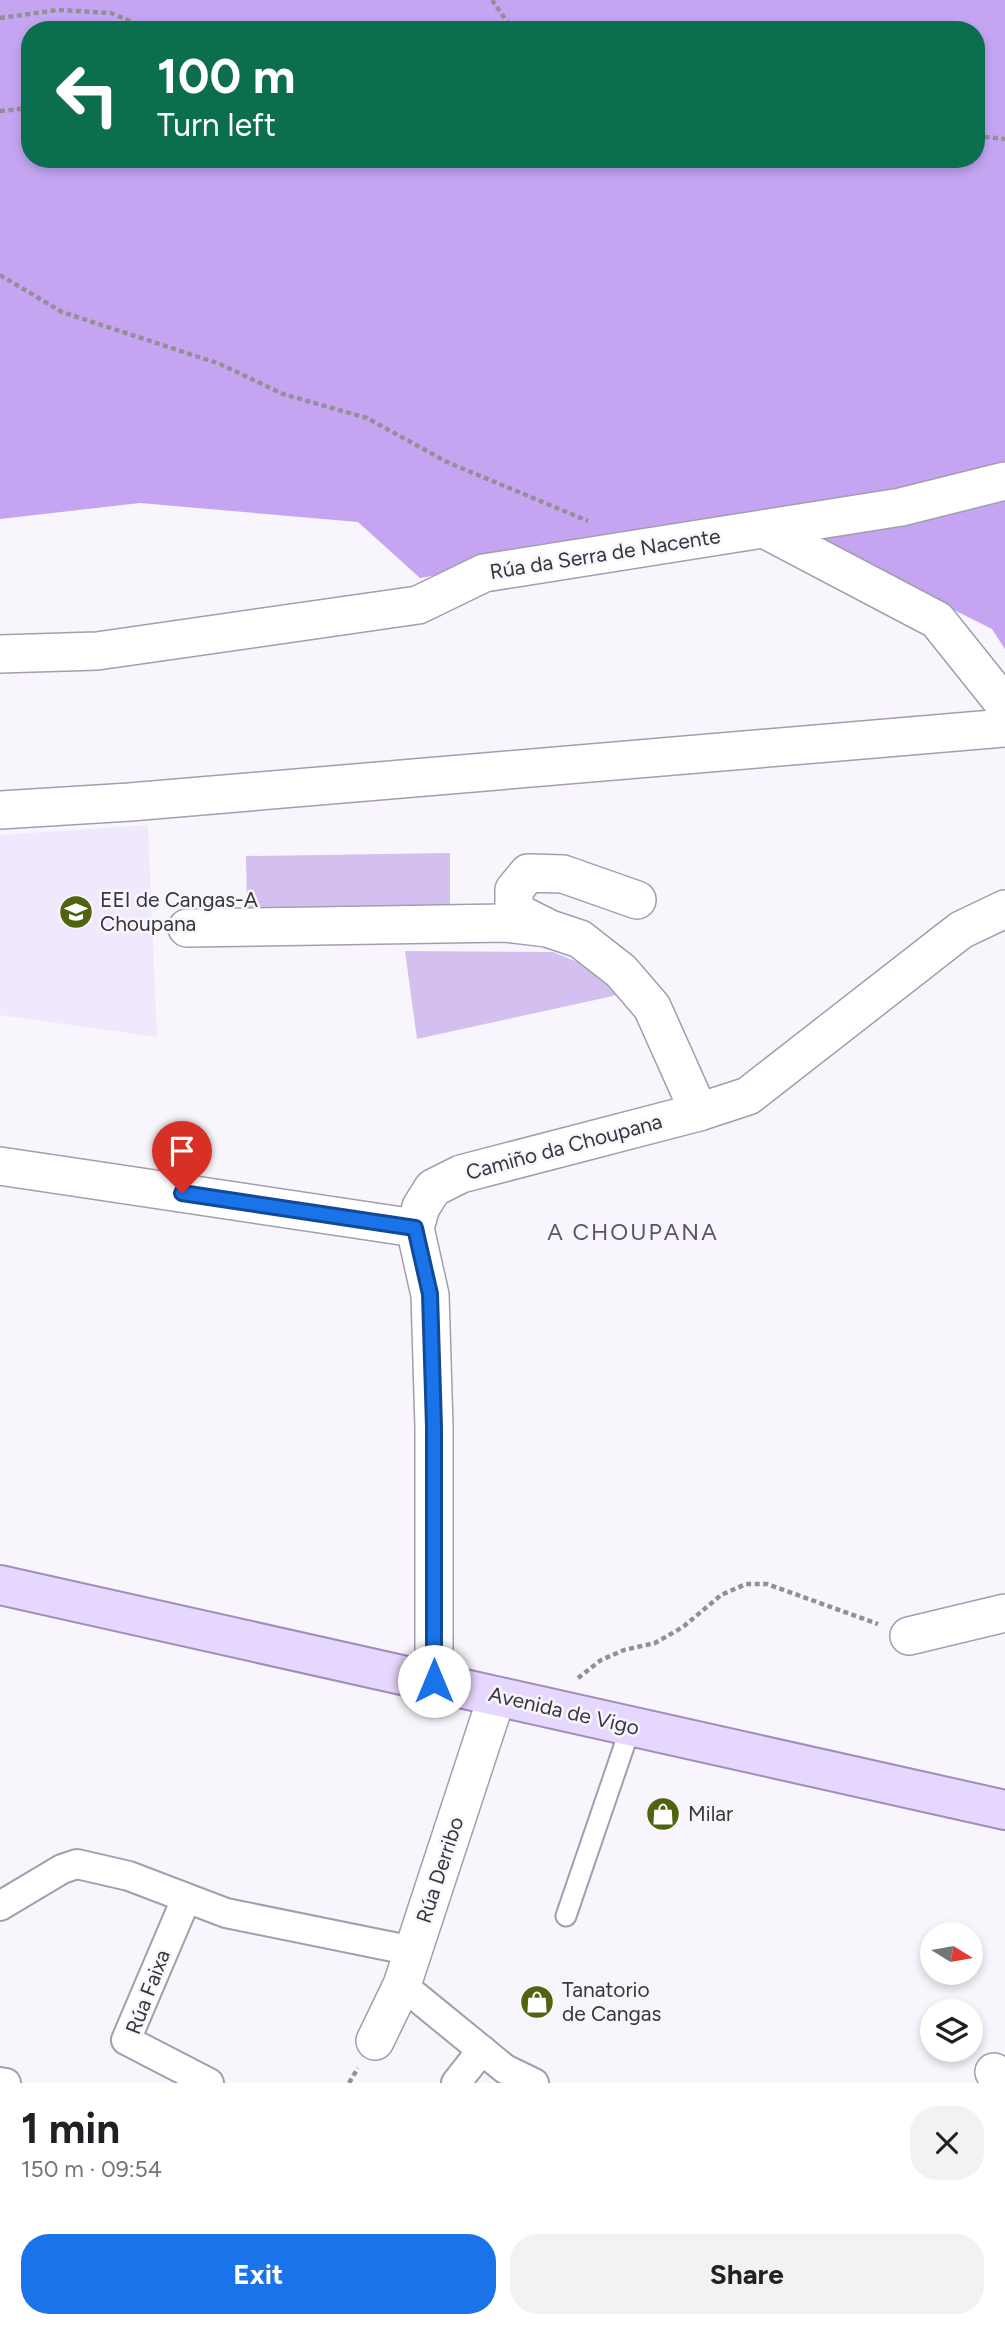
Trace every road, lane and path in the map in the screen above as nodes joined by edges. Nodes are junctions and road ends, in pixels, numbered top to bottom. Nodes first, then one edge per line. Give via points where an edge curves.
1 (492, 0) edge
2 (0, 18) edge
3 (130, 21) edge
4 (507, 21) edge
5 (21, 109) edge
6 (0, 111) edge
7 (985, 137) edge
8 (1005, 138) edge
9 (0, 275) edge
10 (1005, 481) edge
11 (595, 524) dead end
12 (764, 529) junction
13 (0, 654) edge
14 (1005, 705) edge
15 (1005, 728) edge
16 (0, 810) edge
17 (637, 900) dead end
18 (1005, 909) edge
19 (187, 928) dead end
20 (547, 928) junction
21 (699, 1112) junction
22 (0, 1166) edge
23 (415, 1228) junction
24 (0, 1585) edge
25 (1005, 1613) edge
26 (909, 1636) joint
27 (434, 1681) junction
28 (496, 1696) junction
29 (559, 1710) junction
30 (631, 1726) junction
31 (1005, 1810) edge
32 (186, 1899) junction
33 (0, 1906) edge
34 (566, 1916) dead end
35 (408, 1968) junction
36 (375, 2041) dead end
37 (482, 2050) junction
38 (0, 2082) edge
39 (6, 2083) edge
40 (209, 2083) edge
41 (456, 2083) edge
42 (534, 2083) edge

1 - 4 path
2 - 3 path via 58,10 111,13
5 - 6 path
7 - 8 path
9 - 11 path via 61,312 220,364 283,394 368,418 447,462
10 - 12 street, Rúa da Serra de Nacente via 901,507
12 - 13 street, Rúa da Serra de Nacente via 484,573 418,605 97,651
12 - 14 street via 937,620
15 - 16 street
17 - 20 street via 563,874 528,873 514,890 514,911
18 - 21 street, Camiño da Choupana via 961,930 748,1096
19 - 20 street via 504,923
20 - 21 street via 580,939 621,971 652,1007
21 - 23 street, Camiño da Choupana via 461,1174 433,1188
22 - 23 street
23 - 27 street via 430,1294
24 - 27 main road, Avenida de Vigo
25 - 26 street
26 - 29 path via 767,1584 746,1584 721,1595 684,1627 655,1643 601,1660 571,1684
27 - 28 main road, Avenida de Vigo
28 - 29 main road, Avenida de Vigo
28 - 35 street, Rúa Derribo
29 - 30 main road, Avenida de Vigo
30 - 31 main road, Avenida de Vigo
30 - 34 lane
32 - 33 street via 129,1876 77,1864
32 - 35 street
32 - 40 street, Rúa Faixa via 126,2040
35 - 36 street, Rúa Derribo
35 - 37 street
37 - 41 street
37 - 42 street via 505,2069
38 - 39 street

